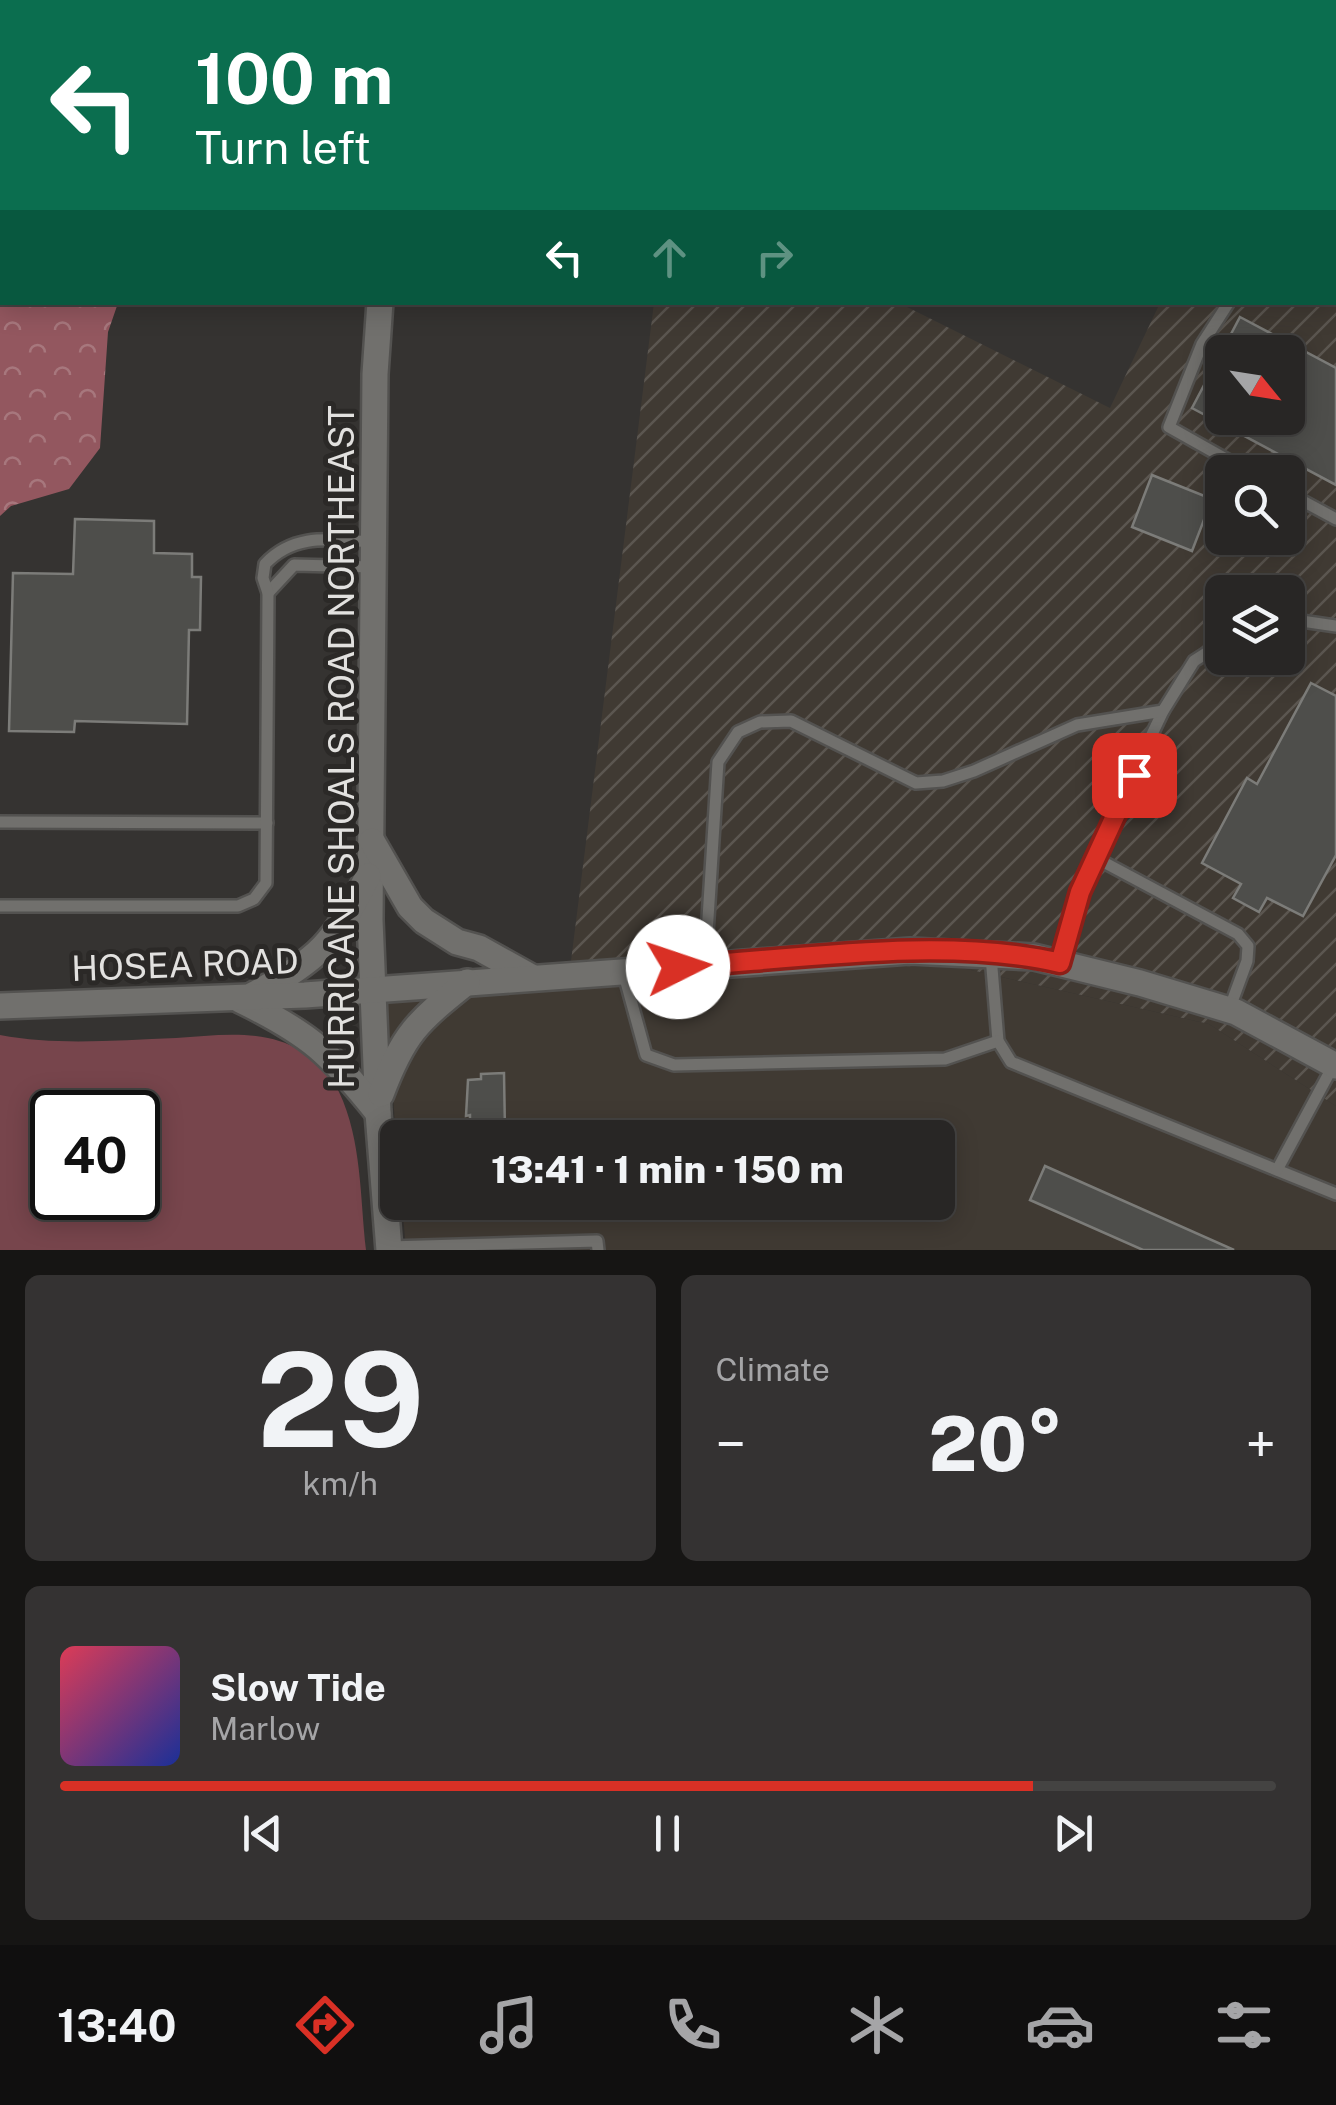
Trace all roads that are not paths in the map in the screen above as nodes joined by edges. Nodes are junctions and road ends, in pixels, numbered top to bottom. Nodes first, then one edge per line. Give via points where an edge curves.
1 (380, 305) edge
2 (1227, 305) edge
3 (1219, 455) edge
4 (1305, 503) edge
5 (1336, 520) edge
6 (374, 554) junction
7 (268, 593) junction
8 (1305, 621) edge
9 (1336, 626) edge
10 (1205, 654) edge
11 (1163, 711) junction
12 (0, 822) edge
13 (267, 823) junction
14 (371, 840) junction
15 (1094, 857) junction
16 (371, 872) junction
17 (0, 906) edge
18 (991, 954) junction
19 (1060, 963) junction
20 (705, 965) junction
21 (623, 971) junction
22 (533, 978) junction
23 (467, 982) junction
24 (372, 990) junction
25 (242, 998) junction
26 (0, 1006) edge
27 (1229, 1010) junction
28 (998, 1041) junction
29 (1335, 1065) edge
30 (378, 1108) junction
31 (1277, 1170) junction
32 (1336, 1194) edge
33 (511, 1247) edge
34 (389, 1248) edge
35 (598, 1250) edge

1 - 6 street, HURRICANE SHOALS ROAD NORTHEAST
2 - 3 lane via 1202,344 1169,427
4 - 5 lane
6 - 7 lane via 294,565
6 - 7 lane via 308,538 290,544 265,564
6 - 14 street, HURRICANE SHOALS ROAD NORTHEAST
7 - 13 lane
8 - 9 lane
10 - 11 lane
11 - 15 lane
11 - 20 lane via 1077,724 974,770 916,783 792,720 738,732 718,762
12 - 13 lane
13 - 17 lane via 266,883 238,906
14 - 16 street, HURRICANE SHOALS ROAD NORTHEAST
14 - 22 street via 424,921
15 - 19 lane
15 - 27 lane via 1238,934 1248,946 1247,961
16 - 24 street, HURRICANE SHOALS ROAD NORTHEAST
16 - 25 street via 326,947 307,965
18 - 19 street, HOSEA ROAD
18 - 20 street, HOSEA ROAD via 910,950
18 - 28 lane
19 - 27 street, HOSEA ROAD
20 - 21 street, HOSEA ROAD
21 - 22 street, HOSEA ROAD
21 - 28 lane via 646,1055 674,1065 945,1059
22 - 23 street, HOSEA ROAD
23 - 24 street, HOSEA ROAD
23 - 30 street via 411,1031 396,1053
24 - 25 street, HOSEA ROAD
24 - 30 street, HURRICANE SHOALS ROAD NORTHEAST
25 - 26 street, HOSEA ROAD
25 - 30 street via 316,1043
27 - 29 street, HOSEA ROAD
28 - 31 lane via 1011,1062
29 - 31 lane
30 - 34 street, HURRICANE SHOALS ROAD NORTHEAST
31 - 32 lane
33 - 34 lane
33 - 35 lane via 597,1241

